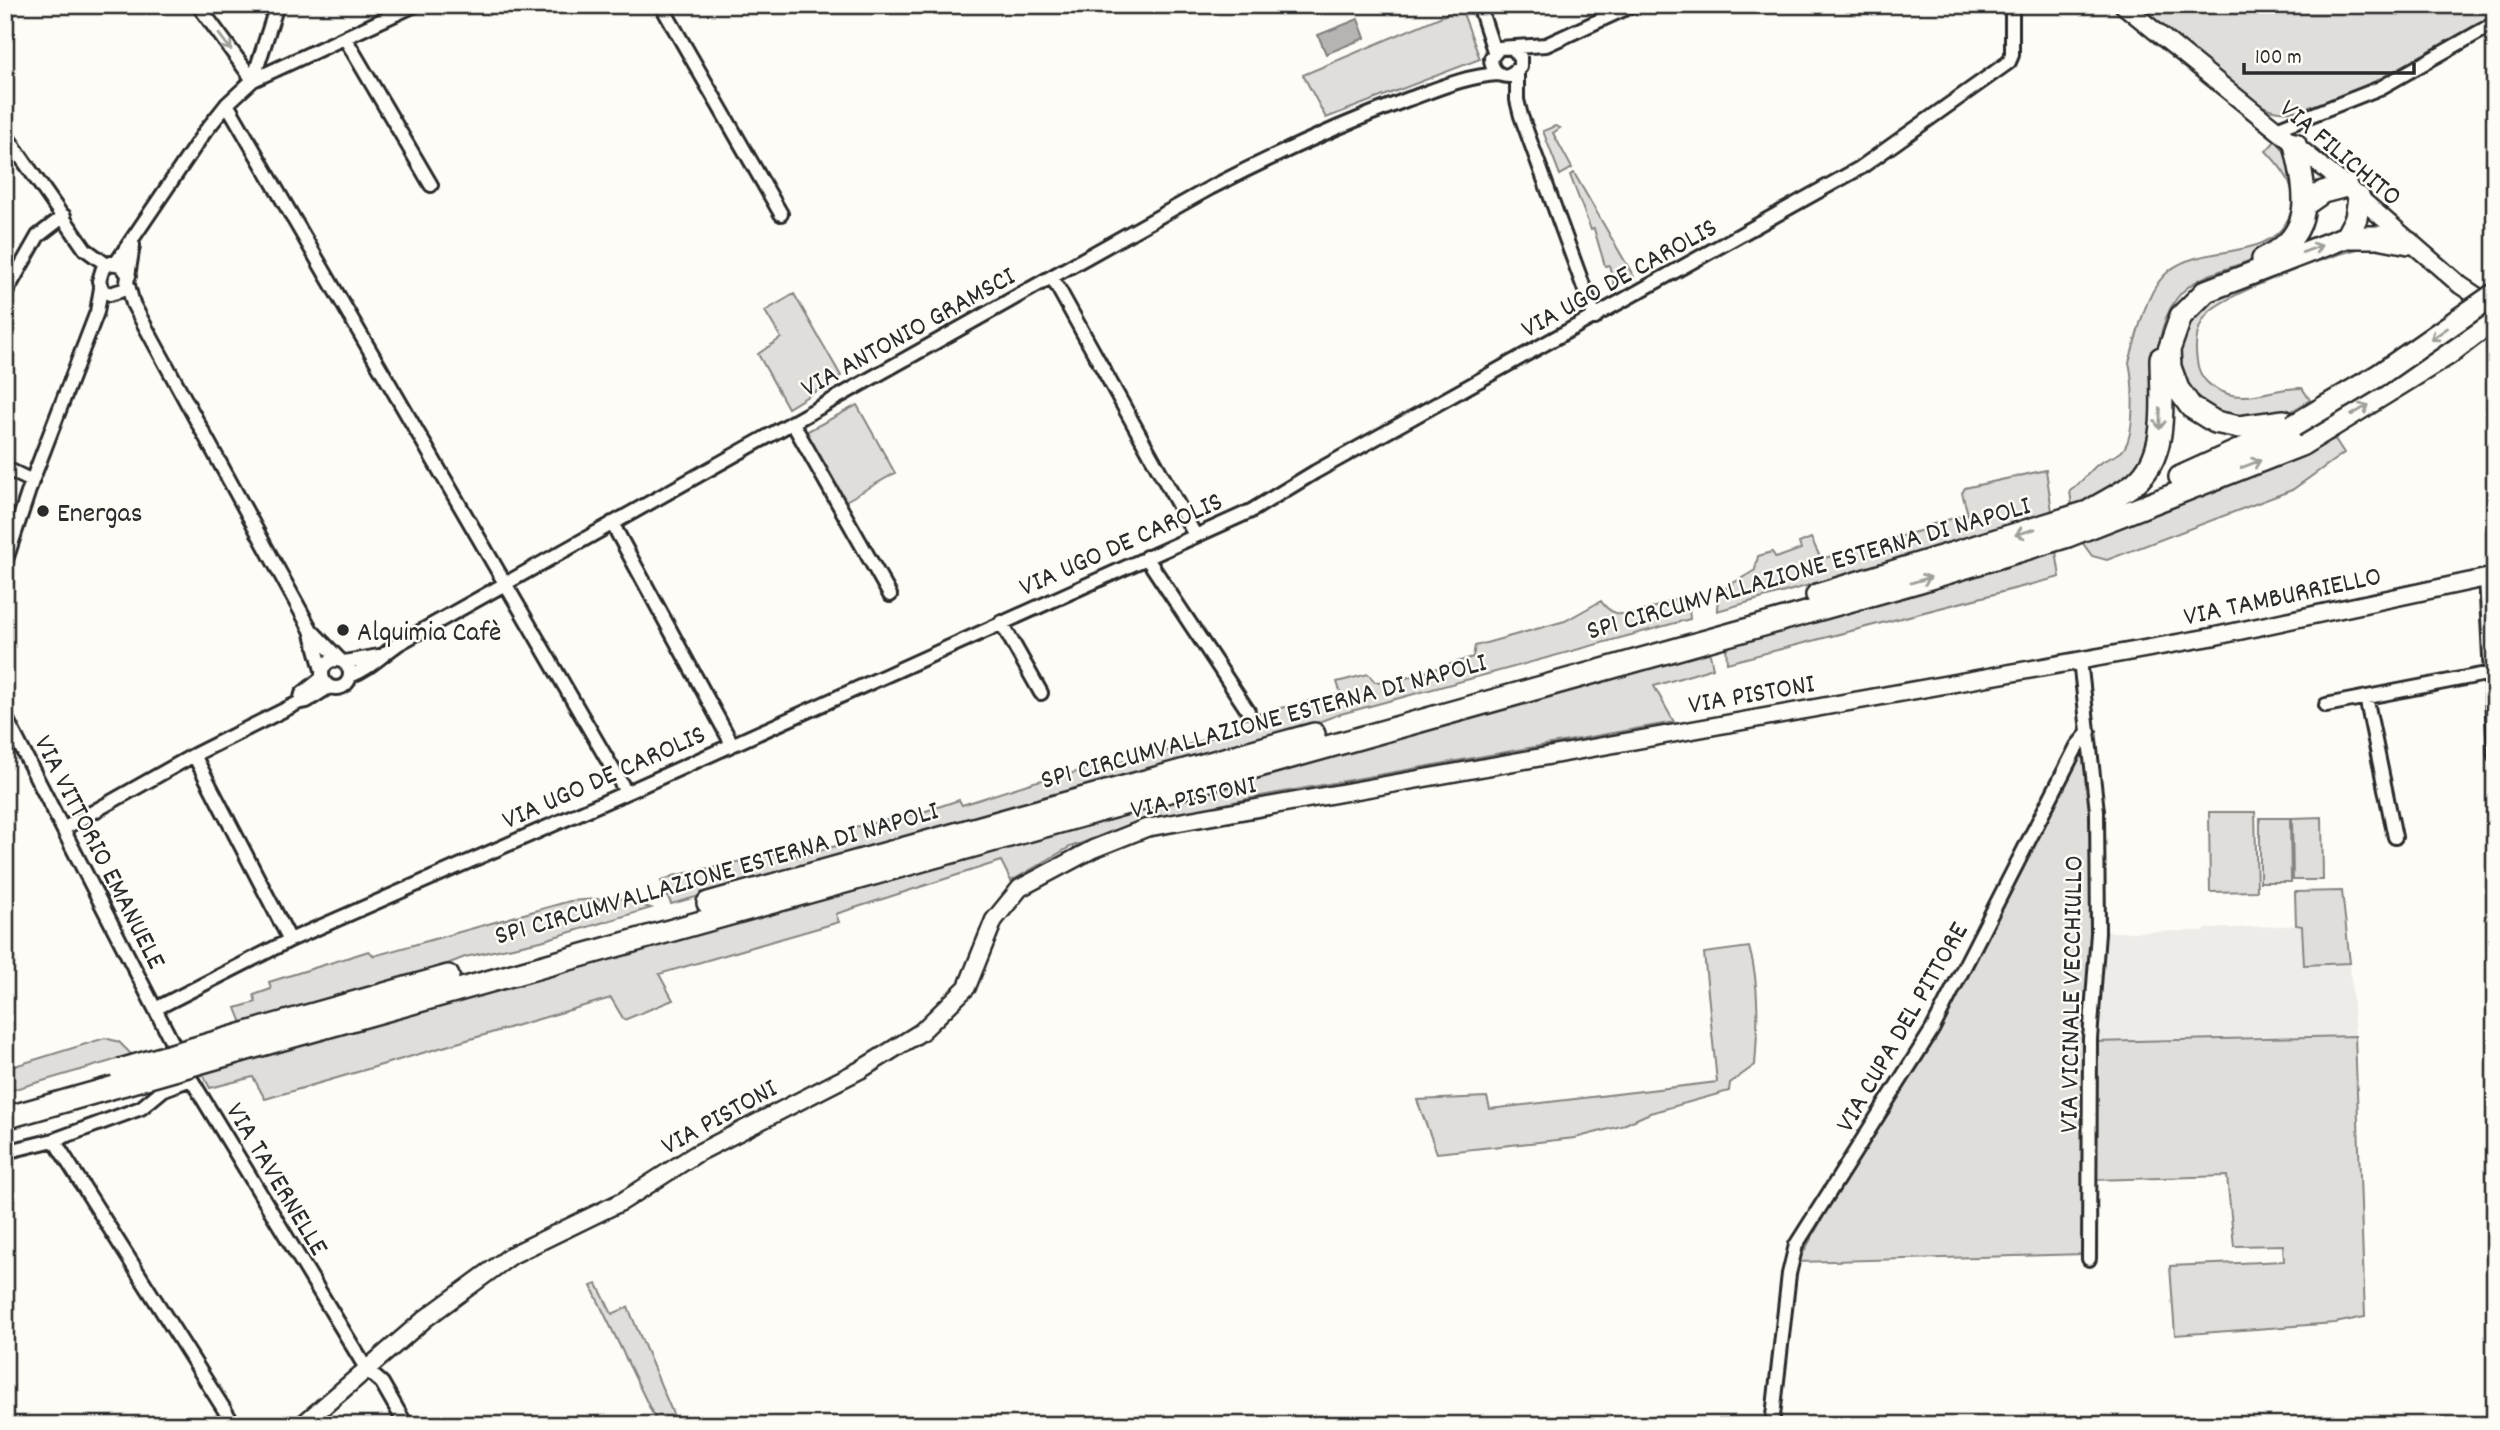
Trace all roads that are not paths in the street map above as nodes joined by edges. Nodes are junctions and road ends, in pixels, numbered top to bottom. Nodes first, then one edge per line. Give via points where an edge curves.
1 (198, 5) edge
2 (276, 5) edge
3 (415, 5) edge
4 (661, 5) edge
5 (1479, 5) edge
6 (1633, 5) edge
7 (2012, 5) edge
8 (2123, 5) edge
9 (2495, 23) edge
10 (345, 38) junction
11 (1546, 45) junction
12 (1500, 51) junction
13 (1518, 69) junction
14 (1501, 75) junction
15 (1473, 76) junction
16 (253, 80) junction
17 (1517, 94) junction
18 (228, 104) junction
19 (2276, 129) junction
20 (5, 134) edge
21 (2294, 144) junction
22 (431, 185) dead end
23 (2352, 192) junction
24 (2306, 204) junction
25 (781, 214) dead end
26 (64, 216) junction
27 (2346, 237) junction
28 (134, 241) junction
29 (2409, 243) junction
30 (108, 267) junction
31 (1052, 277) junction
32 (129, 280) junction
33 (110, 292) junction
34 (5, 294) edge
35 (2495, 294) edge
36 (134, 304) junction
37 (2495, 308) edge
38 (1595, 318) junction
39 (2495, 318) edge
40 (792, 422) junction
41 (2298, 429) junction
42 (5, 468) edge
43 (32, 481) junction
44 (2085, 514) junction
45 (612, 523) junction
46 (1195, 535) junction
47 (1146, 557) junction
48 (5, 562) edge
49 (2490, 577) edge
50 (504, 584) junction
51 (890, 595) dead end
52 (1001, 622) junction
53 (311, 630) junction
54 (379, 656) junction
55 (2080, 660) junction
56 (342, 661) junction
57 (2491, 673) junction
58 (350, 676) junction
59 (324, 678) junction
60 (1041, 693) dead end
61 (2366, 696) junction
62 (2326, 705) dead end
63 (1248, 711) dead end
64 (5, 716) edge
65 (2089, 732) junction
66 (732, 744) junction
67 (194, 755) junction
68 (2495, 756) edge
69 (622, 785) dead end
70 (63, 829) junction
71 (2395, 837) dead end
72 (290, 940) junction
73 (155, 1009) junction
74 (249, 1041) junction
75 (123, 1077) junction
76 (191, 1079) junction
77 (5, 1103) edge
78 (5, 1118) edge
79 (54, 1140) junction
80 (5, 1152) edge
81 (2089, 1259) dead end
82 (367, 1370) junction
83 (234, 1425) edge
84 (302, 1425) edge
85 (406, 1425) edge
86 (1772, 1425) edge

1 -> 16 street
2 - 16 street
3 - 10 street
4 - 25 street
5 - 12 street
6 - 11 street
7 - 38 street, VIA UGO DE CAROLIS via 2009,62 1860,168
8 - 19 street, VIA FILICHITO
9 - 19 street via 2380,88
10 - 16 street
10 - 22 street
11 - 12 street
11 - 13 street
12 - 13 street via 1520,57
12 - 14 street via 1493,69
12 - 15 street, VIA ANTONIO GRAMSCI
13 - 14 street, VIA ANTONIO GRAMSCI
13 - 17 street
14 - 15 street, VIA ANTONIO GRAMSCI
14 - 17 street
15 - 31 street, VIA ANTONIO GRAMSCI via 1280,151
16 - 18 street
17 - 38 street via 1526,131
18 - 28 street
18 - 50 street
19 - 21 street, VIA FILICHITO
20 - 26 street
21 - 23 street, VIA FILICHITO
21 - 24 highway
23 - 24 highway via 2323,192
23 - 27 highway via 2356,219
23 - 29 street, VIA FILICHITO
24 -> 44 highway via 2294,236 2280,251 2205,282 2174,312 2162,352 2154,459 2133,485
26 - 30 street via 92,256
26 - 34 street via 38,236
27 - 29 highway
41 -> 27 highway via 2239,427 2215,422 2191,407 2170,367 2174,333 2191,303 2206,291
28 - 30 street
28 - 32 street
29 - 37 street, VIA FILICHITO
30 - 32 street via 126,268
30 - 33 street
31 - 40 street, VIA ANTONIO GRAMSCI
31 - 46 street
32 - 33 street
32 - 36 street
33 - 36 street
33 - 43 street via 97,312
35 -> 41 highway, SP1 CIRCUMVALLAZIONE ESTERNA DI NAPOLI, bridge
36 - 53 street
38 - 46 street, VIA UGO DE CAROLIS via 1251,511
41 -> 39 highway, SP1 CIRCUMVALLAZIONE ESTERNA DI NAPOLI via 2448,354
40 - 45 street, VIA ANTONIO GRAMSCI
40 - 51 street
41 - 44 highway, SP1 CIRCUMVALLAZIONE ESTERNA DI NAPOLI
74 -> 41 highway, SP1 CIRCUMVALLAZIONE ESTERNA DI NAPOLI via 1917,582 2068,536
42 - 43 street
43 - 48 street
44 -> 74 highway, SP1 CIRCUMVALLAZIONE ESTERNA DI NAPOLI via 1809,597 1058,803
45 - 50 street, VIA ANTONIO GRAMSCI
45 - 66 street
46 - 47 street, VIA UGO DE CAROLIS
47 - 52 street, VIA UGO DE CAROLIS
47 - 63 street
49 - 55 street, VIA TAMBURRIELLO
49 - 57 street
50 - 54 street, VIA ANTONIO GRAMSCI
50 - 69 street
52 - 60 street
52 - 66 street, VIA UGO DE CAROLIS
53 - 56 street
53 - 59 street
54 - 56 street, VIA ANTONIO GRAMSCI
54 - 58 street, VIA ANTONIO GRAMSCI
55 - 65 street
55 - 82 street, VIA PISTONI via 1146,828 1093,849 1020,888 994,920 967,987 921,1031 860,1070 696,1154 623,1201 512,1255 426,1318
56 - 58 street
56 - 59 street, VIA ANTONIO GRAMSCI via 327,663
57 - 61 street
57 - 68 street
58 - 59 street, VIA ANTONIO GRAMSCI via 342,687
59 - 67 street via 302,694 300,702
61 - 62 street
61 - 71 street
64 - 70 street, VIA VITTORIO EMANUELE
65 - 81 street, VIA VICINALE VECCHIULLO via 2097,811 2098,933 2091,1040
65 - 86 street, VIA CUPA DEL PITTORE via 2077,746 1932,1030 1796,1245
66 - 72 street, VIA UGO DE CAROLIS
67 - 70 street
67 - 72 street
70 - 73 street, VIA VITTORIO EMANUELE
72 - 73 street, VIA UGO DE CAROLIS
73 - 76 street, VIA TAVERNELLE
74 - 75 highway, SP1 CIRCUMVALLAZIONE ESTERNA DI NAPOLI, bridge
75 - 77 highway, SP1 CIRCUMVALLAZIONE ESTERNA DI NAPOLI
75 - 78 highway, SP1 CIRCUMVALLAZIONE ESTERNA DI NAPOLI
76 - 79 street via 164,1089 141,1108
76 - 82 street, VIA TAVERNELLE
79 - 80 street
79 - 83 street
82 - 84 street, VIA PISTONI
82 - 85 street, VIA TAVERNELLE via 382,1384

